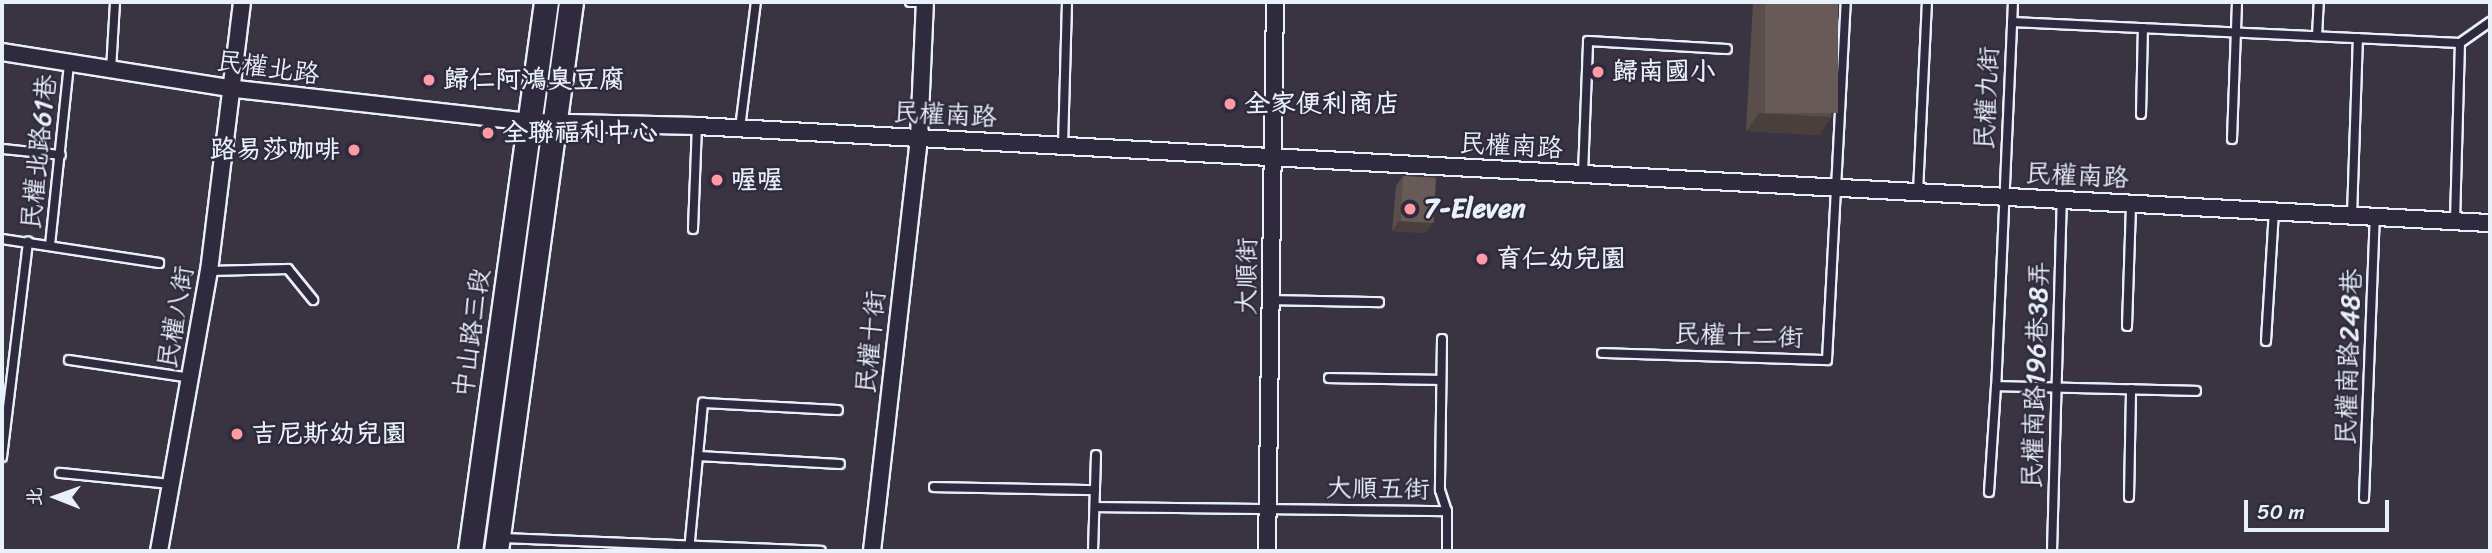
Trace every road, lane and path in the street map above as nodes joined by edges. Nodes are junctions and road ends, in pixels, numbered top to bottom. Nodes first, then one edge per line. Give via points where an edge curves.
1 (115, 2) edge
2 (242, 2) edge
3 (547, 2) edge
4 (571, 2) edge
5 (756, 2) edge
6 (910, 2) edge
7 (925, 2) edge
8 (1067, 2) edge
9 (1275, 2) edge
10 (1846, 2) edge
11 (1927, 2) edge
12 (2012, 2) edge
13 (2237, 2) edge
14 (2319, 2) edge
15 (2012, 22) junction
16 (2490, 22) edge
17 (2143, 28) junction
18 (2235, 32) junction
19 (2317, 36) junction
20 (2358, 38) junction
21 (2460, 43) junction
22 (1727, 49) dead end
23 (2, 52) edge
24 (69, 63) junction
25 (111, 70) junction
26 (236, 89) junction
27 (2141, 114) dead end
28 (529, 122) junction
29 (554, 124) junction
30 (697, 126) junction
31 (740, 128) junction
32 (919, 138) junction
33 (2232, 139) dead end
34 (1063, 146) junction
35 (2, 149) edge
36 (61, 155) junction
37 (1273, 157) junction
38 (1583, 174) junction
39 (1835, 188) junction
40 (1918, 192) junction
41 (2003, 197) junction
42 (2062, 200) junction
43 (2132, 204) junction
44 (2274, 212) junction
45 (2352, 216) junction
46 (2375, 217) junction
47 (2455, 221) junction
48 (2490, 223) edge
49 (693, 229) dead end
50 (2, 239) edge
51 (27, 242) junction
52 (50, 245) junction
53 (159, 263) dead end
54 (209, 271) junction
55 (313, 300) dead end
56 (1271, 300) junction
57 (1379, 302) dead end
58 (2127, 326) dead end
59 (1442, 340) dead end
60 (2266, 341) dead end
61 (1602, 353) dead end
62 (69, 360) dead end
63 (191, 378) junction
64 (1329, 379) dead end
65 (1441, 380) junction
66 (1996, 386) junction
67 (2057, 386) junction
68 (2131, 388) junction
69 (2196, 391) dead end
70 (838, 410) dead end
71 (698, 456) junction
72 (1096, 456) dead end
73 (2, 457) edge
74 (840, 464) dead end
75 (60, 473) dead end
76 (171, 484) junction
77 (934, 487) dead end
78 (1095, 490) junction
79 (1989, 492) dead end
80 (2129, 497) dead end
81 (2364, 498) dead end
82 (1095, 507) junction
83 (1268, 508) junction
84 (1447, 511) junction
85 (497, 544) edge
86 (689, 548) edge
87 (159, 551) edge
88 (470, 551) edge
89 (821, 551) edge
90 (872, 551) edge
91 (1093, 551) edge
92 (1267, 551) edge
93 (1447, 551) edge
94 (2052, 551) edge

1 - 25 lane
2 - 26 street, 民權八街
3 - 28 main road, 中山路三段
4 - 29 main road, 中山路三段
5 - 31 lane
6 - 7 lane
7 - 32 street, 民權十街
8 - 34 lane
9 - 37 street, 大順街
10 - 39 lane
11 - 40 lane
12 - 15 lane, 民權九街
13 - 18 lane
14 - 19 lane
15 - 17 lane
15 - 41 lane, 民權九街
16 - 21 lane
17 - 18 lane
17 - 27 lane
18 - 19 lane
18 - 33 lane
19 - 20 lane
20 - 21 lane
20 - 45 lane
21 - 47 lane
22 - 38 lane via 1588,41
23 - 24 street, 民權北路
24 - 25 street, 民權北路
24 - 36 lane, 民權北路61巷
25 - 26 street, 民權北路
26 - 28 street, 民權北路
26 - 54 street, 民權八街
28 - 29 street, 民權南路
28 - 88 main road, 中山路三段
29 - 30 street, 民權南路
29 - 85 main road, 中山路三段
30 - 31 street, 民權南路
30 - 49 lane
31 - 32 street, 民權南路
32 - 34 street, 民權南路
32 - 90 street, 民權十街
34 - 37 street, 民權南路
35 - 36 lane
36 - 52 lane, 民權北路61巷
37 - 38 street, 民權南路
37 - 56 street, 大順街
38 - 39 street, 民權南路
39 - 40 street, 民權南路
39 - 61 lane, 民權十二街 via 1827,360
40 - 41 street, 民權南路
41 - 42 street, 民權南路
41 - 66 lane, 民權九街
42 - 43 street, 民權南路
42 - 67 lane, 民權南路196巷38弄
43 - 44 street, 民權南路
43 - 58 lane
44 - 45 street, 民權南路
44 - 60 lane
45 - 46 street, 民權南路
46 - 47 street, 民權南路
46 - 81 lane, 民權南路248巷
47 - 48 street, 民權南路
50 - 51 lane
51 - 52 lane
51 - 73 lane, 民權北路61巷
52 - 53 lane
54 - 55 lane via 288,269
54 - 63 street, 民權八街
56 - 57 lane
56 - 83 street, 大順街
59 - 65 lane
62 - 63 lane
63 - 76 street, 民權八街
64 - 65 lane
65 - 84 lane via 1440,491
66 - 67 lane
66 - 79 lane, 民權九街
67 - 68 lane
67 - 94 lane, 民權南路196巷38弄
68 - 69 lane
68 - 80 lane
70 - 71 lane via 703,403
71 - 74 lane
71 - 86 lane
72 - 78 lane
75 - 76 lane
76 - 87 street, 民權八街
77 - 78 lane
78 - 82 lane
82 - 83 lane, 大順五街
82 - 91 lane
83 - 84 lane, 大順五街
83 - 92 street, 大順街
84 - 93 lane, 大順五街
85 - 86 lane
86 - 89 lane

